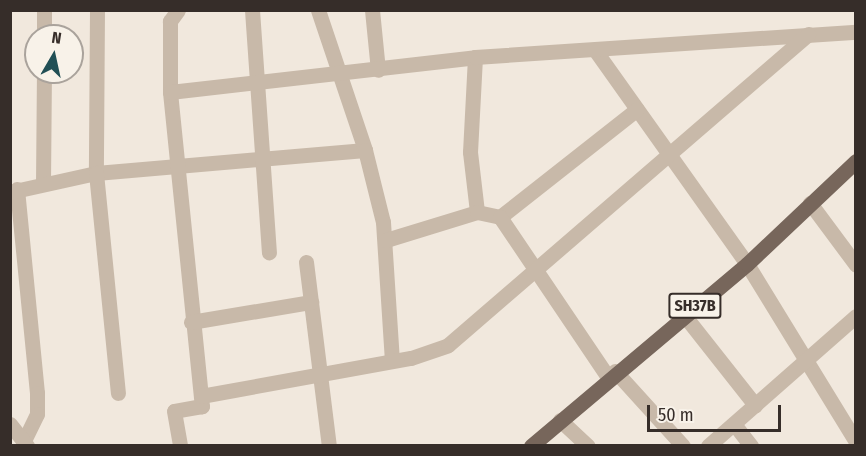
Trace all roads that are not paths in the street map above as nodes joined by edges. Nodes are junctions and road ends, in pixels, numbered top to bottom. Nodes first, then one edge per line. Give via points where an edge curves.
1 (97, 10) edge
2 (177, 10) edge
3 (252, 10) edge
4 (318, 10) edge
5 (372, 10) edge
6 (855, 32) edge
7 (808, 34) junction
8 (595, 50) junction
9 (475, 57) junction
10 (378, 70) junction
11 (341, 76) junction
12 (258, 82) junction
13 (44, 84) edge
14 (170, 92) junction
15 (636, 109) junction
16 (365, 150) junction
17 (668, 154) junction
18 (264, 158) junction
19 (855, 160) edge
20 (177, 163) junction
21 (96, 174) junction
22 (43, 183) junction
23 (14, 190) edge
24 (810, 203) junction
25 (477, 212) junction
26 (500, 217) junction
27 (386, 240) junction
28 (269, 252) dead end
29 (306, 262) dead end
30 (747, 264) junction
31 (536, 265) junction
32 (855, 265) edge
33 (311, 302) junction
34 (684, 315) junction
35 (855, 316) edge
36 (191, 322) junction
37 (392, 360) junction
38 (806, 360) junction
39 (320, 371) junction
40 (612, 374) junction
41 (118, 393) dead end
42 (201, 396) junction
43 (755, 405) junction
44 (560, 420) junction
45 (10, 424) edge
46 (734, 424) junction
47 (855, 440) edge
48 (25, 443) edge
49 (180, 446) edge
50 (329, 446) edge
51 (531, 446) edge
52 (588, 446) edge
53 (683, 446) edge
54 (708, 446) edge
55 (751, 446) edge

1 - 21 street
2 - 14 street via 170,21
3 - 12 street
4 - 11 street
5 - 10 street
6 - 7 street
7 - 8 street
7 - 17 street
8 - 9 street
8 - 15 street
9 - 10 street
9 - 25 street via 470,152
10 - 11 street
11 - 12 street
11 - 16 street
12 - 14 street
12 - 18 street
13 - 22 street
14 - 20 street
15 - 17 street
15 - 26 street
16 - 18 street
16 - 27 street
17 - 30 street
17 - 31 street
18 - 20 street
18 - 28 street
19 - 24 main road, SH37B
20 - 21 street
20 - 36 street
21 - 22 street
21 - 41 street
22 - 23 street
23 - 48 street via 37,393 37,414
24 - 30 main road, SH37B
24 - 32 street
25 - 26 street
25 - 27 street
26 - 31 street
27 - 37 street
29 - 33 street
30 - 34 main road, SH37B
30 - 38 street
31 - 37 street via 448,345
31 - 40 street
33 - 36 street
33 - 39 street
34 - 40 main road, SH37B
34 - 43 street
35 - 38 street
36 - 42 street
37 - 39 street
38 - 43 street
38 - 47 street
39 - 42 street
39 - 50 street
40 - 44 main road, SH37B
40 - 53 street
42 - 49 street via 202,406 174,411
43 - 46 street
44 - 51 main road, SH37B
44 - 52 street
45 - 48 street
46 - 54 street
46 - 55 street

